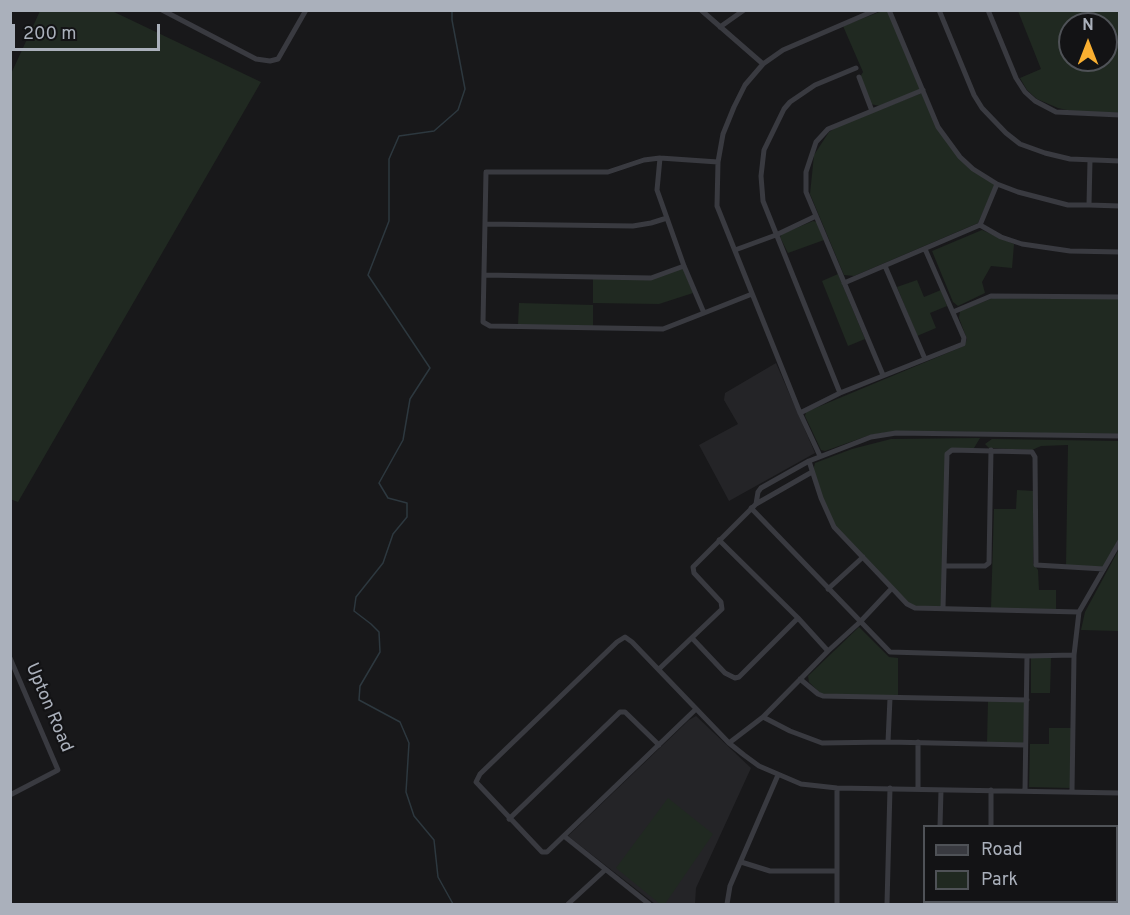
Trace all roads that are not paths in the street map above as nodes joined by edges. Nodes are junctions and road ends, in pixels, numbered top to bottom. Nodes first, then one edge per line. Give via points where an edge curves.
1 (162, 10) edge
2 (306, 10) edge
3 (701, 10) edge
4 (744, 10) edge
5 (876, 10) edge
6 (889, 10) edge
7 (939, 10) edge
8 (988, 10) edge
9 (720, 27) junction
10 (763, 64) junction
11 (856, 68) dead end
12 (859, 77) dead end
13 (923, 90) junction
14 (872, 111) junction
15 (1119, 115) edge
16 (660, 158) junction
17 (1090, 160) junction
18 (1119, 160) edge
19 (718, 162) junction
20 (998, 184) junction
21 (1089, 205) junction
22 (1119, 206) edge
23 (816, 216) junction
24 (667, 218) junction
25 (485, 224) junction
26 (980, 225) junction
27 (776, 235) junction
28 (925, 249) junction
29 (735, 250) junction
30 (1119, 252) edge
31 (684, 266) junction
32 (885, 266) junction
33 (484, 275) junction
34 (844, 283) junction
35 (752, 294) junction
36 (1119, 297) edge
37 (953, 312) junction
38 (704, 313) junction
39 (926, 359) junction
40 (883, 375) junction
41 (840, 393) junction
42 (800, 413) junction
43 (1119, 436) edge
44 (991, 450) junction
45 (820, 456) junction
46 (809, 461) junction
47 (812, 472) junction
48 (753, 506) junction
49 (720, 540) junction
50 (1119, 541) edge
51 (863, 557) junction
52 (945, 566) junction
53 (1104, 569) junction
54 (892, 588) junction
55 (828, 589) junction
56 (943, 608) junction
57 (1079, 612) junction
58 (798, 618) junction
59 (860, 622) junction
60 (692, 638) junction
61 (828, 651) junction
62 (1074, 655) junction
63 (1027, 656) junction
64 (10, 658) edge
65 (659, 669) junction
66 (800, 679) junction
67 (890, 698) junction
68 (1027, 700) junction
69 (696, 709) junction
70 (763, 717) junction
71 (888, 742) junction
72 (918, 742) junction
73 (729, 743) junction
74 (659, 745) junction
75 (1025, 745) junction
76 (778, 775) junction
77 (837, 788) junction
78 (890, 788) junction
79 (918, 789) junction
80 (941, 789) junction
81 (991, 790) junction
82 (1025, 790) junction
83 (1072, 792) junction
84 (1119, 793) edge
85 (10, 795) edge
86 (509, 819) junction
87 (940, 825) edge
88 (991, 825) edge
89 (564, 836) junction
90 (741, 862) junction
91 (605, 870) junction
92 (836, 871) junction
93 (568, 904) edge
94 (646, 904) edge
95 (727, 904) edge
96 (837, 904) edge
97 (887, 904) edge

1 - 2 street via 256,59 270,61 278,59
3 - 9 street
4 - 9 street
5 - 10 street via 783,50
6 - 13 street
7 - 17 street via 975,95 994,122 1020,144 1070,159
8 - 15 street via 1016,78 1035,101 1056,112
9 - 10 street
10 - 19 street via 745,85 734,107 723,134
11 - 27 street via 800,94 784,109 770,136 764,150 760,185
12 - 14 street
13 - 14 street
13 - 20 street via 938,127 953,150 973,169
14 - 23 street via 828,129 816,142 805,185
16 - 19 street
16 - 24 street via 657,188
16 - 25 street via 608,172 488,171
17 - 18 street
17 - 21 street
19 - 29 street via 717,206
20 - 21 street via 1051,202
20 - 26 street
21 - 22 street
23 - 27 street
23 - 34 street
24 - 25 street via 633,226
24 - 31 street
25 - 33 street
26 - 28 street
26 - 30 street via 1022,244 1070,251
27 - 29 street
27 - 41 street
28 - 32 street
28 - 37 street
29 - 35 street
31 - 33 street via 645,278
31 - 38 street
32 - 34 street
32 - 39 street
33 - 38 street via 483,319 487,326 663,329
34 - 40 street
35 - 38 street
35 - 42 street
36 - 37 street via 992,296
37 - 39 street via 963,344
39 - 40 street
40 - 41 street
41 - 42 street
42 - 45 street
43 - 45 street via 896,433 871,437
44 - 52 street via 951,450 947,454
44 - 52 street via 989,563
44 - 53 street via 1034,454 1036,565
45 - 46 street
46 - 47 street
46 - 48 street via 761,488
47 - 48 street
47 - 51 street via 834,527
48 - 49 street
48 - 55 street
49 - 58 street
49 - 60 street via 693,571 721,602 722,609
50 - 53 street
51 - 54 street
51 - 55 street
52 - 56 street
53 - 57 street
54 - 56 street via 911,606
54 - 59 street
55 - 59 street
56 - 57 street
57 - 62 street
58 - 60 street via 735,678 725,674
58 - 61 street
59 - 61 street
59 - 63 street via 890,652
60 - 65 street
61 - 66 street
62 - 63 street
62 - 83 street
63 - 68 street
64 - 85 street, Upton Road via 58,770
65 - 69 street
65 - 86 street via 629,639 620,638 480,774 478,785
66 - 67 street via 823,696
66 - 70 street
67 - 68 street
67 - 71 street
68 - 75 street
69 - 73 street
69 - 74 street
70 - 71 street via 822,743
70 - 73 street
71 - 72 street
72 - 75 street
72 - 79 street
73 - 76 street
74 - 86 street via 625,712 620,712
74 - 89 street
75 - 82 street
76 - 77 street via 801,784
76 - 90 street
77 - 78 street
77 - 92 street
78 - 79 street
78 - 97 street
79 - 80 street
80 - 81 street
80 - 87 street
81 - 82 street
81 - 88 street
82 - 83 street
83 - 84 street
86 - 89 street via 543,853
89 - 91 street
90 - 92 street via 770,872
90 - 95 street
91 - 93 street
91 - 94 street
92 - 96 street

